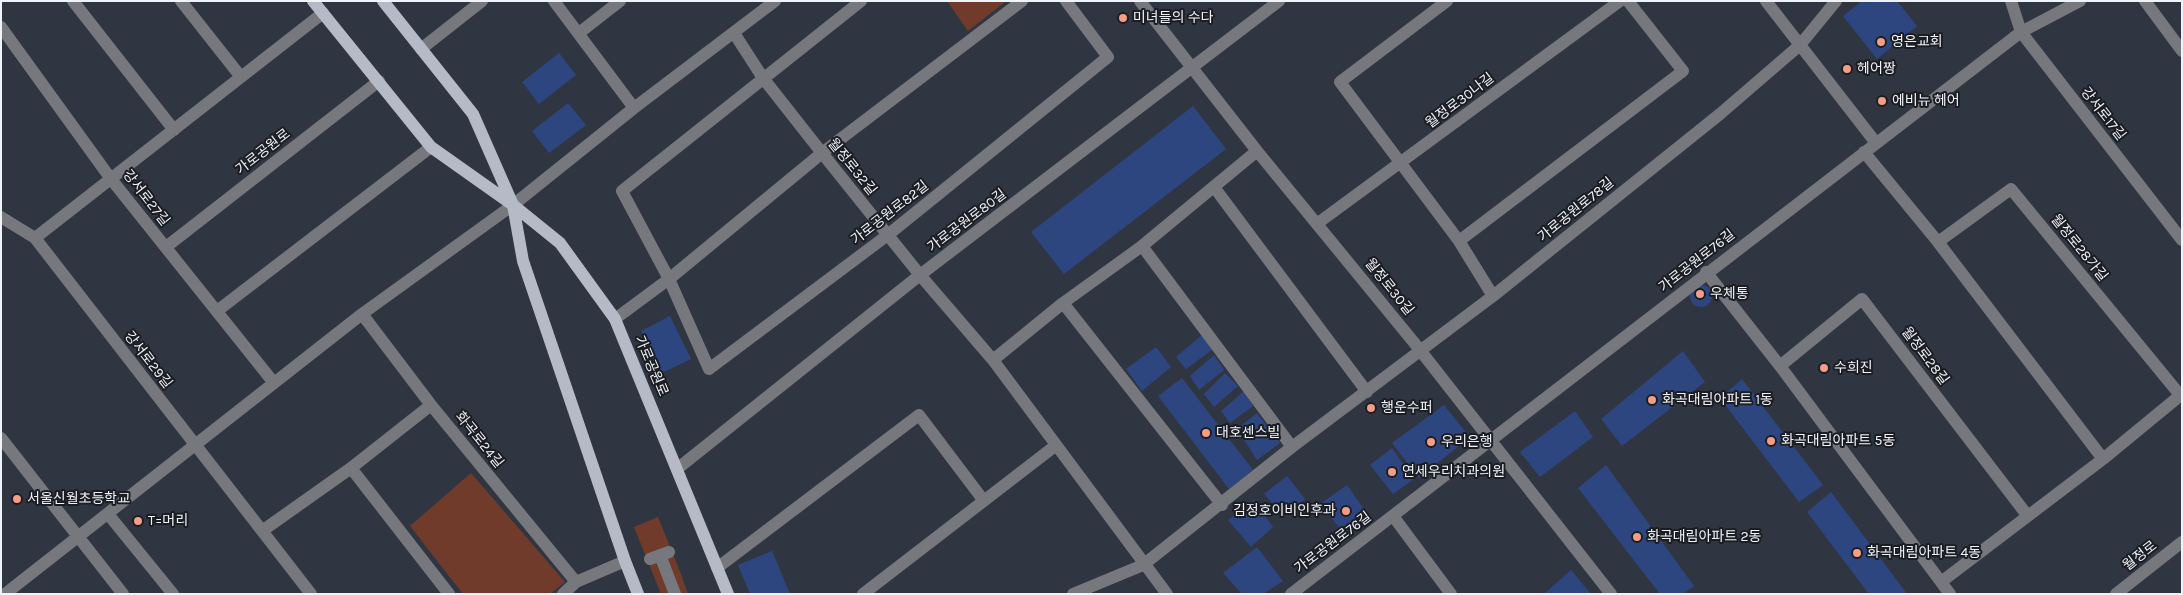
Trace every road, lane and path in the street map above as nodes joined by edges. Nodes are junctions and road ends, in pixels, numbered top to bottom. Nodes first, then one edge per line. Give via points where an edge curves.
1 (73, 1) edge
2 (181, 1) edge
3 (314, 1) edge
4 (383, 1) edge
5 (482, 1) edge
6 (554, 1) edge
7 (620, 1) edge
8 (774, 1) edge
9 (861, 1) edge
10 (1022, 1) edge
11 (1066, 1) edge
12 (1140, 1) edge
13 (1447, 1) edge
14 (1620, 1) edge
15 (1628, 1) edge
16 (1766, 1) edge
17 (1836, 1) edge
18 (2011, 1) edge
19 (2080, 1) edge
20 (2146, 1) edge
21 (1274, 3) edge
22 (323, 13) junction
23 (1, 27) edge
24 (2020, 32) junction
25 (579, 33) junction
26 (734, 33) junction
27 (1800, 45) junction
28 (421, 49) junction
29 (2182, 51) edge
30 (1190, 68) junction
31 (242, 77) junction
32 (763, 78) junction
33 (378, 82) junction
34 (634, 108) junction
35 (174, 130) junction
36 (1876, 143) junction
37 (431, 147) junction
38 (1257, 151) junction
39 (1864, 152) junction
40 (822, 154) junction
41 (1401, 164) junction
42 (111, 179) junction
43 (1214, 187) junction
44 (513, 205) junction
45 (1, 217) edge
46 (1318, 223) junction
47 (889, 234) junction
48 (35, 238) junction
49 (2182, 240) edge
50 (1459, 241) junction
51 (1938, 242) junction
52 (1142, 246) junction
53 (166, 247) junction
54 (1706, 272) junction
55 (920, 275) junction
56 (669, 279) junction
57 (1493, 296) junction
58 (1063, 303) junction
59 (217, 311) junction
60 (362, 314) junction
61 (615, 319) junction
62 (1420, 350) junction
63 (993, 360) junction
64 (1780, 366) junction
65 (274, 383) junction
66 (1367, 392) junction
67 (2181, 395) edge
68 (431, 405) junction
69 (1, 438) edge
70 (1490, 441) junction
71 (195, 445) junction
72 (1055, 446) junction
73 (1292, 447) junction
74 (2103, 459) junction
75 (351, 468) junction
76 (677, 469) junction
77 (984, 501) junction
78 (1222, 505) junction
79 (108, 514) junction
80 (2028, 515) junction
81 (1393, 516) junction
82 (262, 531) junction
83 (79, 536) junction
84 (2182, 542) edge
85 (659, 555) dead end
86 (624, 561) junction
87 (1143, 565) junction
88 (717, 568) junction
89 (576, 582) junction
90 (1941, 582) junction
91 (5, 594) edge
92 (123, 594) edge
93 (173, 594) edge
94 (311, 594) edge
95 (449, 594) edge
96 (563, 594) edge
97 (638, 594) edge
98 (675, 594) edge
99 (728, 594) edge
100 (863, 594) edge
101 (1073, 594) edge
102 (1167, 594) edge
103 (1291, 594) edge
104 (1451, 594) edge
105 (1611, 594) edge
106 (1950, 594) edge
107 (2116, 594) edge

1 - 35 street
2 - 31 street
3 - 22 main road, 가로공원로
4 - 28 main road, 가로공원로
5 - 28 street
6 - 25 street
7 - 25 street
8 - 26 street
9 - 32 street, 가로공원로82길
10 - 40 street
11 - 47 street, 가로공원로82길 via 1108,57
12 - 30 street, 월정로30길
13 - 41 street via 1340,82
14 - 41 street, 월정로30나길
15 - 50 street via 1683,71
16 - 27 street
17 - 27 street, 가로공원로78길
18 - 24 street, 강서로17길
19 - 24 street, 가로공원로76길
20 - 29 street
21 - 30 street, 가로공원로80길
22 - 31 street
22 - 33 main road, 가로공원로
23 - 42 street, 강서로27길
24 - 36 street, 가로공원로76길
24 - 49 street, 강서로17길
25 - 34 street
26 - 32 street, 월정로32길
26 - 34 street
27 - 36 street
27 - 57 street, 가로공원로78길 via 1720,114
28 - 44 main road, 가로공원로 via 473,114
30 - 38 street, 월정로30길
30 - 55 street, 가로공원로80길
31 - 35 street
32 - 40 street, 월정로32길
32 - 56 street, 가로공원로82길 via 622,191
33 - 37 main road, 가로공원로
33 - 53 street, 가로공원로
34 - 44 street
35 - 42 street
36 - 39 street, 가로공원로76길
37 - 44 main road, 가로공원로
37 - 59 street
38 - 43 street
38 - 46 street, 월정로30길
39 - 51 street
39 - 54 street, 가로공원로76길
40 - 47 street, 월정로32길
40 - 56 street
41 - 46 street, 월정로30나길
41 - 50 street
42 - 48 street
42 - 53 street, 강서로27길
43 - 52 street
43 - 66 street
44 - 60 street
44 - 61 main road, 가로공원로 via 560,243
44 - 86 main road, 가로공원로 via 524,261
45 - 48 street, 강서로29길
46 - 62 street, 월정로30길
47 - 55 street, 월정로32길
47 - 56 street, 가로공원로82길 via 709,369
48 - 71 street, 강서로29길
50 - 57 street
51 - 67 street, 월정로28가길 via 2012,189
51 - 74 street
52 - 58 street
52 - 73 street
53 - 59 street, 강서로27길
54 - 64 street
54 - 70 street, 가로공원로76길
55 - 63 street, 월정로32길
55 - 76 street, 가로공원로80길
56 - 61 street
57 - 62 street, 가로공원로78길
58 - 63 street
58 - 78 street
59 - 65 street, 강서로27길
60 - 65 street
60 - 68 street, 화곡로24길
61 - 76 main road, 가로공원로
62 - 66 street, 가로공원로78길
62 - 70 street, 월정로30길
63 - 72 street, 월정로32길
64 - 80 street, 월정로28길 via 1862,299
64 - 90 street
65 - 71 street
66 - 73 street, 가로공원로78길
67 - 74 street, 월정로28가길
68 - 75 street
68 - 89 street, 화곡로24길
69 - 83 street
70 - 81 street, 가로공원로76길
70 - 105 street, 월정로30길
71 - 79 street
71 - 82 street, 강서로29길
72 - 77 street
72 - 87 street, 월정로32길
73 - 78 street, 가로공원로78길
74 - 80 street, 월정로28가길
75 - 82 street
75 - 95 street
76 - 88 main road, 가로공원로
77 - 88 street via 919,415
77 - 100 street
78 - 87 street, 가로공원로78길
79 - 83 street
79 - 93 street
80 - 90 street, 월정로28가길
81 - 103 street, 가로공원로76길
81 - 104 street, 가로공원로76길
82 - 94 street, 강서로29길
83 - 91 street
83 - 92 street
84 - 107 street, 월정로
85 - 98 street
86 - 89 street
86 - 97 main road, 가로공원로
87 - 101 street, 가로공원로78길
87 - 102 street, 월정로32길
88 - 99 main road, 가로공원로
89 - 96 street
90 - 106 street

